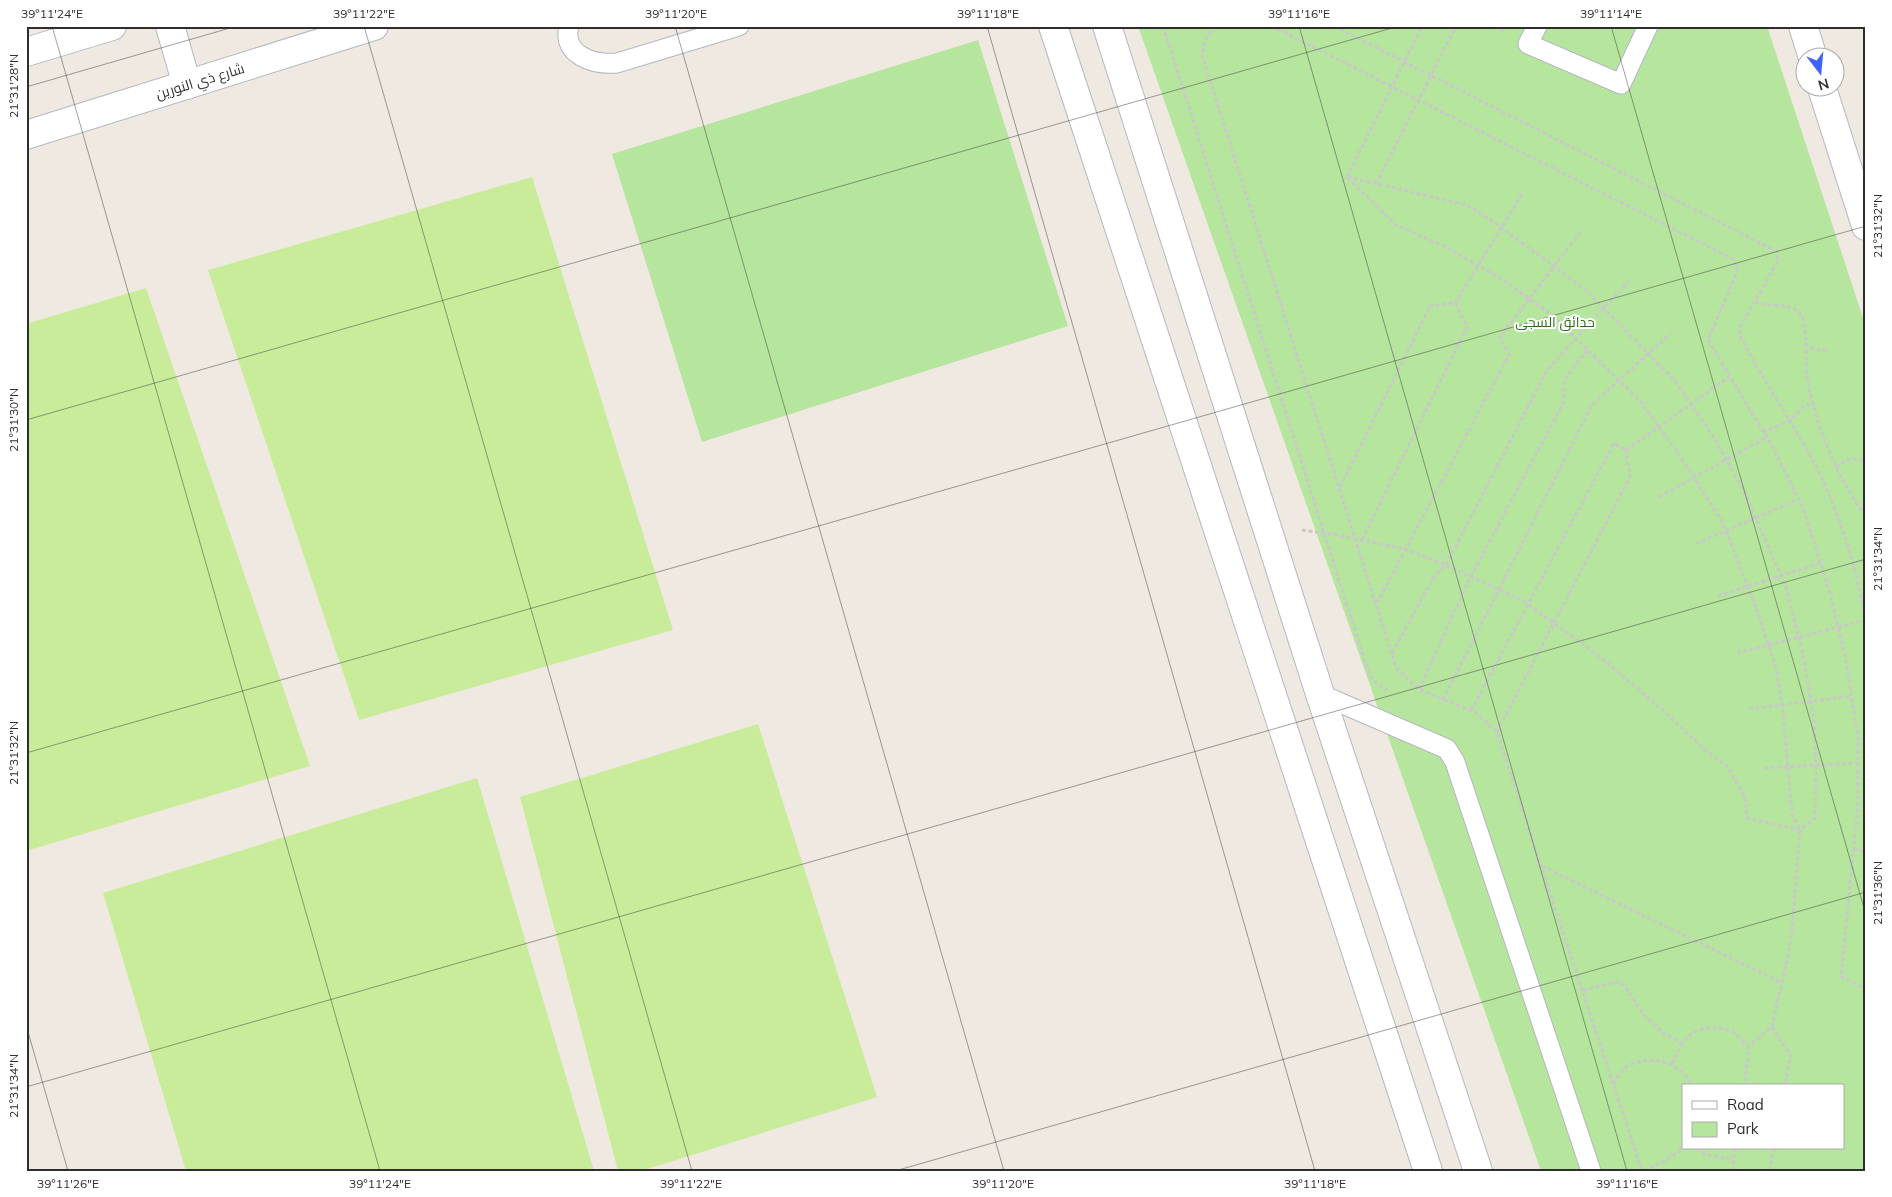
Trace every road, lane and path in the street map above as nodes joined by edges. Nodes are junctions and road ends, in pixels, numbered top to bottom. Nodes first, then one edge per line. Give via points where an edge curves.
1 (112, 26) edge
2 (170, 26) edge
3 (374, 26) edge
4 (569, 26) edge
5 (739, 26) edge
6 (1053, 26) edge
7 (1107, 26) edge
8 (1163, 26) edge
9 (1216, 26) edge
10 (1272, 26) edge
11 (1334, 26) edge
12 (1422, 26) edge
13 (1456, 26) edge
14 (1537, 26) edge
15 (1648, 26) edge
16 (1803, 26) edge
17 (1810, 48) edge
18 (26, 52) edge
19 (1404, 62) junction
20 (1432, 76) junction
21 (187, 85) junction
22 (1392, 86) junction
23 (1826, 98) edge
24 (1419, 100) junction
25 (26, 135) edge
26 (1858, 174) edge
27 (1347, 177) junction
28 (1376, 184) junction
29 (1522, 194) dead end
30 (1866, 226) edge
31 (1500, 228) junction
32 (1580, 231) dead end
33 (1478, 265) junction
34 (1553, 267) junction
35 (1629, 281) dead end
36 (1529, 298) junction
37 (1755, 302) junction
38 (1455, 303) junction
39 (1604, 308) junction
40 (1671, 333) dead end
41 (1576, 338) junction
42 (1805, 344) junction
43 (1588, 349) junction
44 (1829, 350) dead end
45 (1648, 354) junction
46 (1730, 377) junction
47 (1619, 380) junction
48 (1691, 404) junction
49 (1814, 406) junction
50 (1789, 421) junction
51 (1659, 426) junction
52 (1763, 432) junction
53 (1767, 437) junction
54 (1626, 450) junction
55 (1726, 460) junction
56 (1865, 461) edge
57 (1836, 468) junction
58 (1694, 477) junction
59 (1339, 488) junction
60 (1658, 497) dead end
61 (1798, 499) junction
62 (1756, 517) junction
63 (1866, 517) edge
64 (1266, 525) junction
65 (1726, 531) junction
66 (1324, 534) junction
67 (1356, 539) junction
68 (1362, 540) junction
69 (1696, 544) dead end
70 (1405, 550) junction
71 (1820, 563) junction
72 (1446, 565) junction
73 (1471, 576) junction
74 (1781, 576) junction
75 (1748, 586) junction
76 (1499, 589) junction
77 (1718, 596) dead end
78 (1376, 603) junction
79 (1528, 604) junction
80 (1866, 620) edge
81 (1554, 623) junction
82 (1838, 626) junction
83 (1799, 636) junction
84 (1768, 644) junction
85 (1392, 653) junction
86 (1737, 653) dead end
87 (1387, 690) dead end
88 (1419, 690) junction
89 (1320, 694) junction
90 (1851, 696) junction
91 (1443, 700) junction
92 (1811, 701) junction
93 (1782, 705) junction
94 (1749, 709) dead end
95 (1471, 711) junction
96 (1497, 732) junction
97 (1857, 763) junction
98 (1816, 765) junction
99 (1788, 767) junction
100 (1764, 768) dead end
101 (1800, 830) junction
102 (1854, 849) junction
103 (1866, 852) edge
104 (1541, 866) junction
105 (1782, 982) junction
106 (1583, 990) junction
107 (1866, 990) edge
108 (1772, 1027) junction
109 (1681, 1043) junction
110 (1749, 1046) junction
111 (1672, 1064) junction
112 (1691, 1084) edge
113 (1744, 1084) edge
114 (1785, 1084) edge
115 (1614, 1085) junction
116 (1682, 1149) edge
117 (1699, 1150) edge
118 (1735, 1150) edge
119 (1774, 1150) edge
120 (1733, 1160) junction
121 (1428, 1171) edge
122 (1478, 1171) edge
123 (1591, 1171) edge
124 (1643, 1171) edge
125 (1732, 1171) edge
126 (1770, 1171) edge

1 - 18 street
2 - 21 street
3 - 21 street, شارع ذي النورين
4 - 5 lane via 568,41 572,49 580,56 602,64 617,63
6 - 121 street
7 - 64 street
8 - 66 path
9 - 59 path via 1206,38 1202,55
10 - 22 path
11 - 19 path
12 - 19 path
13 - 20 path
14 - 15 lane via 1528,44 1621,84
16 - 17 street
19 - 20 path
19 - 22 path
20 - 24 path
20 - 37 path via 1776,251 1778,261
21 - 25 street, شارع ذي النورين
22 - 24 path
22 - 27 path
23 - 26 street
24 - 28 path
24 - 46 path via 1733,259 1737,272 1708,340
26 - 30 street
27 - 28 path
27 - 33 path via 1396,225
28 - 31 path via 1467,205
29 - 31 path
31 - 33 path
31 - 34 path
32 - 34 path
33 - 36 path
33 - 38 path
34 - 36 path
34 - 39 path via 1586,290
35 - 39 path
36 - 41 path
36 - 70 path via 1500,337 1509,355
37 - 42 path via 1794,309 1802,316
37 - 50 path via 1739,334
38 - 59 path via 1430,306
38 - 68 path via 1467,326
39 - 41 path
39 - 45 path
40 - 45 path
41 - 43 path
41 - 72 path via 1547,370
42 - 44 path via 1816,350
42 - 49 path via 1807,378
43 - 47 path
43 - 73 path via 1564,380 1563,404
45 - 47 path
45 - 48 path via 1675,381
46 - 48 path
46 - 52 path
47 - 51 path
47 - 76 path via 1592,405
48 - 51 path
48 - 55 path
49 - 50 path via 1806,405
49 - 57 path
50 - 52 path
50 - 80 path via 1806,448 1848,542
51 - 54 path
51 - 58 path
52 - 53 path
53 - 55 path
53 - 61 path
54 - 79 path via 1614,443
54 - 81 path via 1630,477
55 - 58 path
55 - 62 path
56 - 57 path via 1854,458
57 - 63 path
58 - 60 path
58 - 65 path
59 - 67 path
61 - 62 path
61 - 71 path
62 - 65 path
62 - 74 path
64 - 66 path
64 - 89 street
65 - 69 path
65 - 75 path
66 - 67 path
66 - 87 path via 1372,680
67 - 68 path
67 - 78 path
68 - 70 path
70 - 72 path
70 - 78 path
71 - 74 path
71 - 82 path
72 - 73 path
72 - 85 path via 1435,574
73 - 76 path
73 - 88 path
74 - 75 path
74 - 83 path
75 - 77 path
75 - 84 path
76 - 79 path
76 - 91 path
78 - 85 path
79 - 81 path
79 - 95 path
80 - 82 path
81 - 96 path
81 - 101 path via 1598,655 1728,767 1744,797 1747,818
82 - 83 path
82 - 90 path
83 - 84 path
83 - 92 path
84 - 86 path
84 - 93 path
85 - 88 path via 1396,668
88 - 91 path
89 - 122 street
89 - 123 lane via 1447,749 1455,762
90 - 92 path
90 - 97 path via 1858,737
91 - 95 path
92 - 93 path
92 - 98 path
93 - 94 path
93 - 99 path
95 - 96 path
96 - 104 path
97 - 98 path
97 - 102 path
98 - 99 path
98 - 101 path via 1816,818
99 - 100 path
99 - 101 path via 1792,814
101 - 105 path via 1791,942
102 - 103 path
102 - 107 path via 1841,977
104 - 105 path
104 - 106 path
105 - 108 path
106 - 109 path via 1618,982 1624,984 1644,1015 1662,1032
106 - 115 path
108 - 110 path
108 - 114 path via 1791,1056
109 - 110 path via 1691,1033 1704,1028 1719,1028 1730,1030
109 - 111 path
110 - 113 path
111 - 112 path via 1688,1077
111 - 115 path via 1653,1060 1632,1064 1625,1068
115 - 124 path
116 - 124 path
117 - 120 path via 1704,1154
118 - 120 path
119 - 126 path
120 - 125 path

